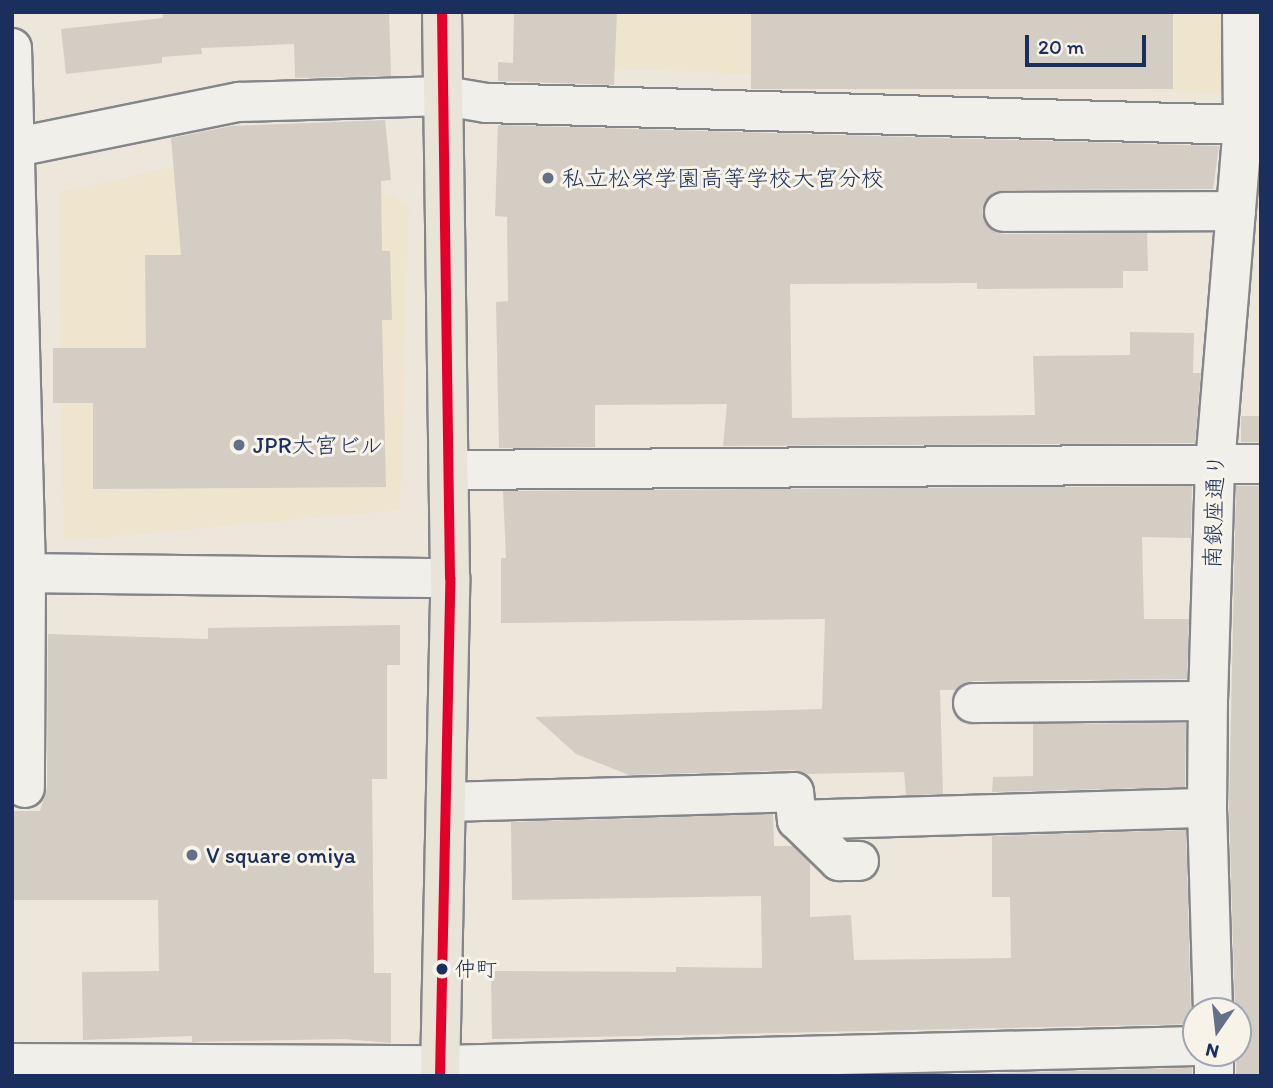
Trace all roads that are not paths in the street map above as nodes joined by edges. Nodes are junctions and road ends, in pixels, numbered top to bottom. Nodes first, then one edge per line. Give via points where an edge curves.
1 (442, 12) edge
2 (1242, 12) edge
3 (12, 48) edge
4 (445, 96) junction
5 (1243, 125) junction
6 (15, 148) edge
7 (1236, 211) junction
8 (1004, 212) dead end
9 (1261, 464) edge
10 (1215, 465) junction
11 (449, 470) junction
12 (19, 573) edge
13 (450, 579) junction
14 (1208, 701) junction
15 (973, 704) dead end
16 (25, 788) dead end
17 (446, 802) junction
18 (1207, 808) junction
19 (797, 820) junction
20 (859, 861) dead end
21 (1213, 997) edge
22 (1182, 1047) edge
23 (12, 1063) edge
24 (784, 1066) edge
25 (440, 1070) edge

1 - 4 main road
2 - 5 street, 南銀座通り
3 - 6 street
4 - 5 street via 486,103
4 - 6 street via 239,102
4 - 11 main road
5 - 7 street, 南銀座通り
6 - 12 street
7 - 8 street
7 - 10 street, 南銀座通り
9 - 10 street
10 - 11 street
10 - 14 street, 南銀座通り
11 - 13 main road
12 - 13 street
12 - 16 street
13 - 17 main road
14 - 15 street
14 - 18 street, 南銀座通り
17 - 19 street via 794,792
17 - 25 main road
18 - 19 street
18 - 21 street, 南銀座通り
19 - 20 street via 839,860
22 - 24 street
23 - 25 street
24 - 25 street

